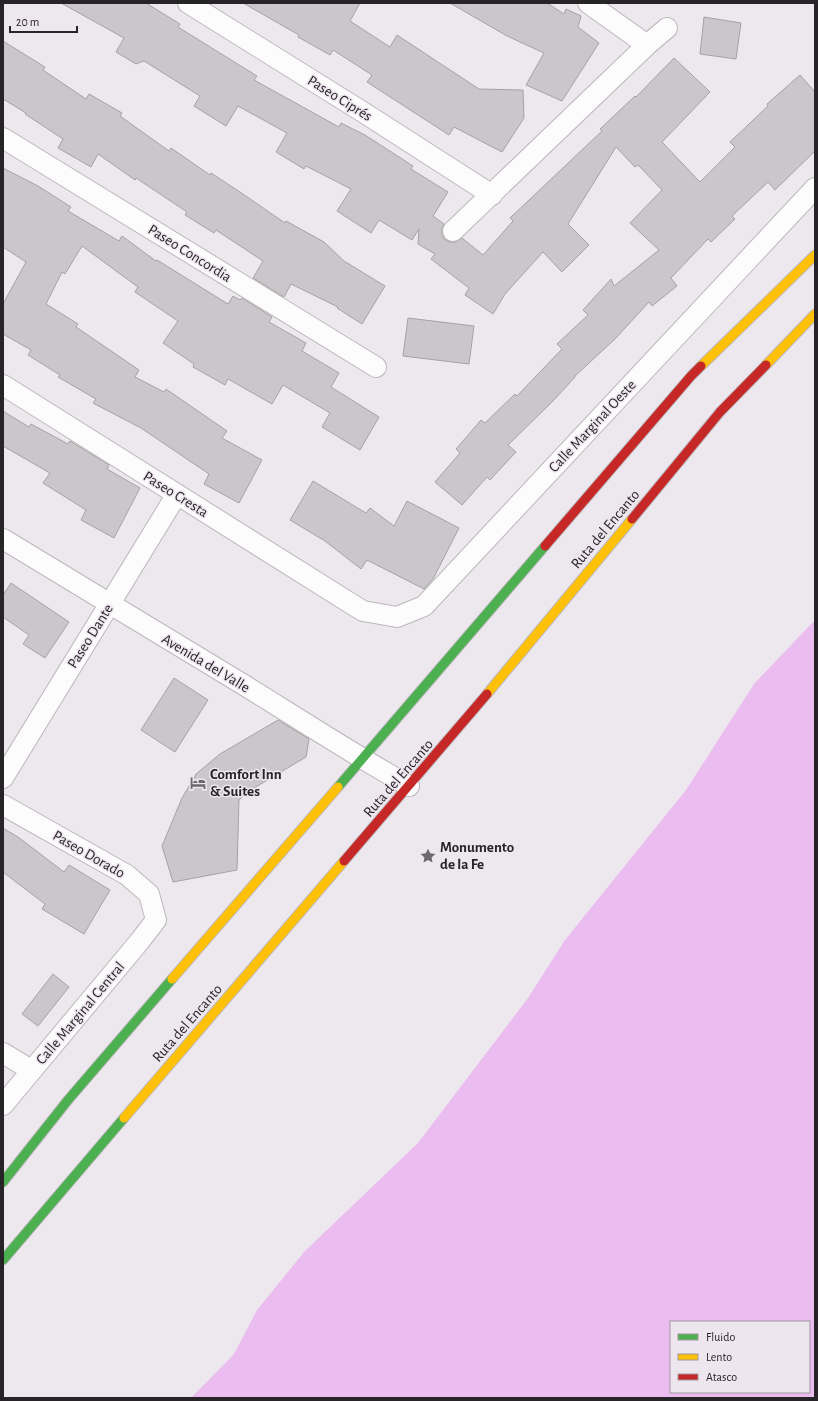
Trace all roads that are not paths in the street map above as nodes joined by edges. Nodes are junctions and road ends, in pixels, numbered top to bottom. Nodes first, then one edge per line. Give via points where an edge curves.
1 (188, 3) edge
2 (588, 3) edge
3 (667, 28) dead end
4 (647, 45) junction
5 (3, 138) edge
6 (815, 188) edge
7 (492, 195) junction
8 (453, 231) dead end
9 (815, 254) edge
10 (815, 314) edge
11 (376, 367) dead end
12 (3, 385) edge
13 (177, 494) junction
14 (3, 539) edge
15 (350, 602) joint
16 (110, 605) junction
17 (361, 758) junction
18 (3, 778) edge
19 (409, 786) junction
20 (3, 805) edge
21 (156, 920) joint
22 (3, 1053) edge
23 (31, 1070) junction
24 (3, 1105) edge
25 (3, 1182) edge
26 (3, 1260) edge

1 - 7 street, Paseo Ciprés
2 - 4 street
3 - 4 street
4 - 7 street
5 - 11 street, Paseo Concordia
6 - 15 street, Calle Marginal Oeste via 424,606 397,617 363,610
7 - 8 street
9 - 17 main road via 691,376
10 - 19 main road, Ruta del Encanto via 720,412
12 - 13 street, Paseo Cresta
13 - 15 street, Paseo Cresta
13 - 16 street, Paseo Dante
14 - 16 street, Avenida del Valle
16 - 17 street, Avenida del Valle
16 - 18 street, Paseo Dante
17 - 19 street, Avenida del Valle
17 - 25 main road via 68,1100
19 - 26 main road, Ruta del Encanto
20 - 21 street, Paseo Dorado via 127,875 149,894
21 - 23 street, Calle Marginal Central
22 - 23 street
23 - 24 street, Calle Marginal Central

